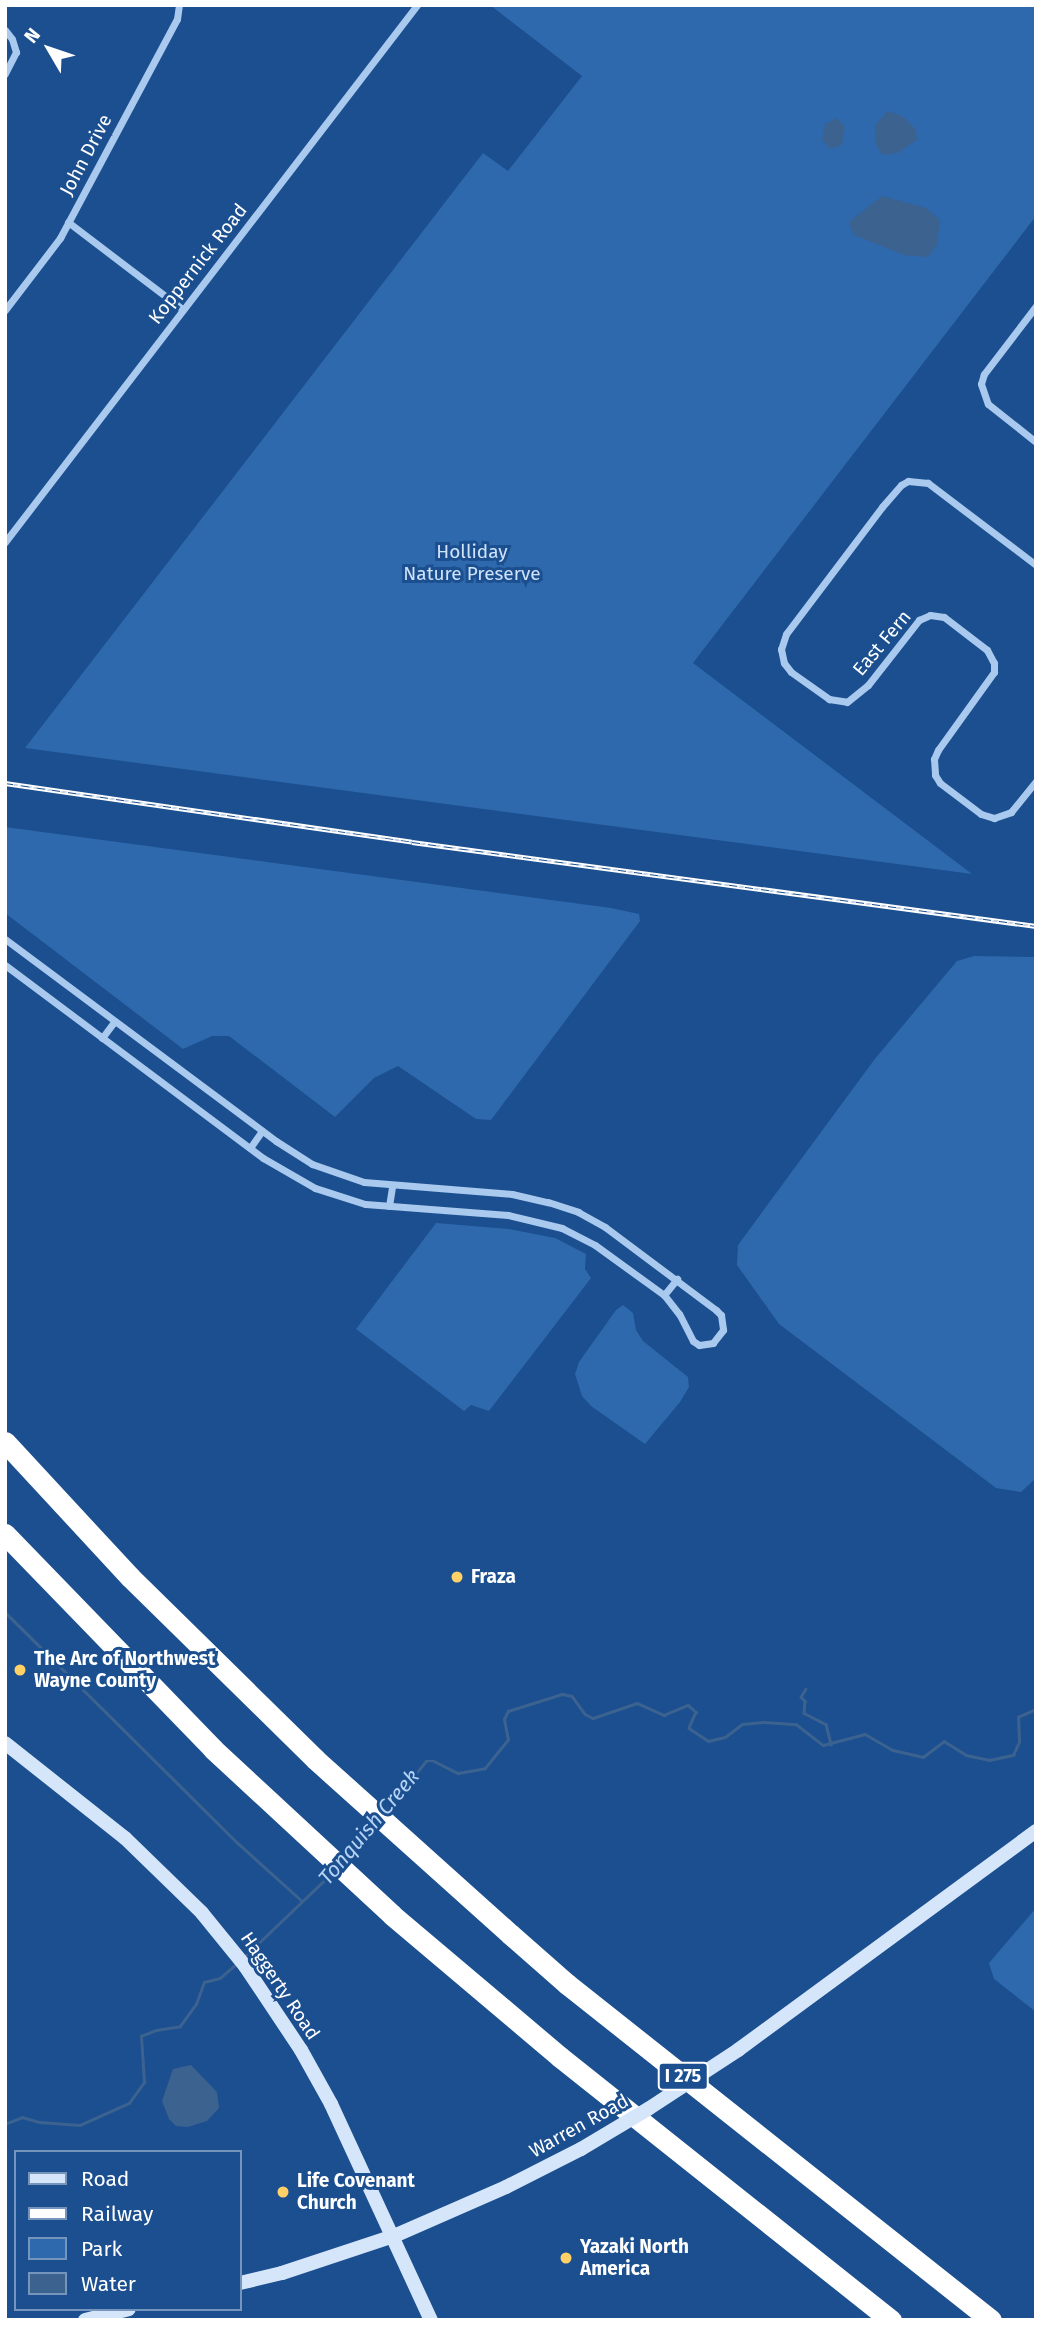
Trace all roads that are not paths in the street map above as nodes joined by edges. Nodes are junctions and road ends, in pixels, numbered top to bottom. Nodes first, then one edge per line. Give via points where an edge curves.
1 (179, 5) edge
2 (416, 5) edge
3 (5, 30) edge
4 (5, 74) edge
5 (68, 222) junction
6 (1036, 306) edge
7 (182, 309) junction
8 (5, 310) edge
9 (1036, 442) edge
10 (5, 542) edge
11 (1036, 565) edge
12 (1036, 781) edge
13 (6, 942) edge
14 (5, 965) edge
15 (115, 1021) junction
16 (102, 1038) junction
17 (262, 1131) junction
18 (250, 1148) junction
19 (392, 1187) junction
20 (389, 1206) junction
21 (677, 1279) junction
22 (664, 1295) junction
23 (5, 1442) edge
24 (5, 1534) edge
25 (5, 1743) edge
26 (1036, 1831) edge
27 (394, 2236) junction
28 (242, 2283) edge
29 (121, 2311) edge
30 (85, 2320) edge
31 (431, 2320) edge
32 (891, 2320) edge
33 (991, 2320) edge

1 - 5 street, John Drive via 177,19
2 - 7 street, Koppernick Road
3 - 4 street via 16,52
5 - 7 street
5 - 8 street, John Drive
6 - 9 street via 984,374 981,389 988,404
7 - 10 street, Koppernick Road
11 - 12 street, East Fern via 928,483 908,481 882,507 786,634 781,649 791,671 828,699 846,702 868,685 919,620 930,615 944,617 988,650 995,663 994,672 938,750 935,775 981,814 994,818 1011,812
13 - 15 street
14 - 16 street
15 - 16 street
15 - 17 street
16 - 18 street
17 - 18 street
17 - 19 street via 322,1170
18 - 20 street via 325,1193
19 - 20 street
19 - 21 street via 512,1194 560,1205 605,1227
20 - 22 street via 508,1215 562,1228 595,1245
21 - 22 street
21 - 22 street via 721,1315 723,1331 713,1343 693,1341
23 - 33 highway, I 275 via 130,1577 379,1817 567,1984
24 - 32 highway via 160,1696 339,1866 560,2057
25 - 27 main road, Haggerty Road via 125,1838 202,1913 236,1954 317,2077
26 - 27 main road, Warren Road, bridge via 738,2050 648,2109 506,2187
27 - 28 main road, Warren Road
27 - 31 main road, Haggerty Road
29 - 30 main road

